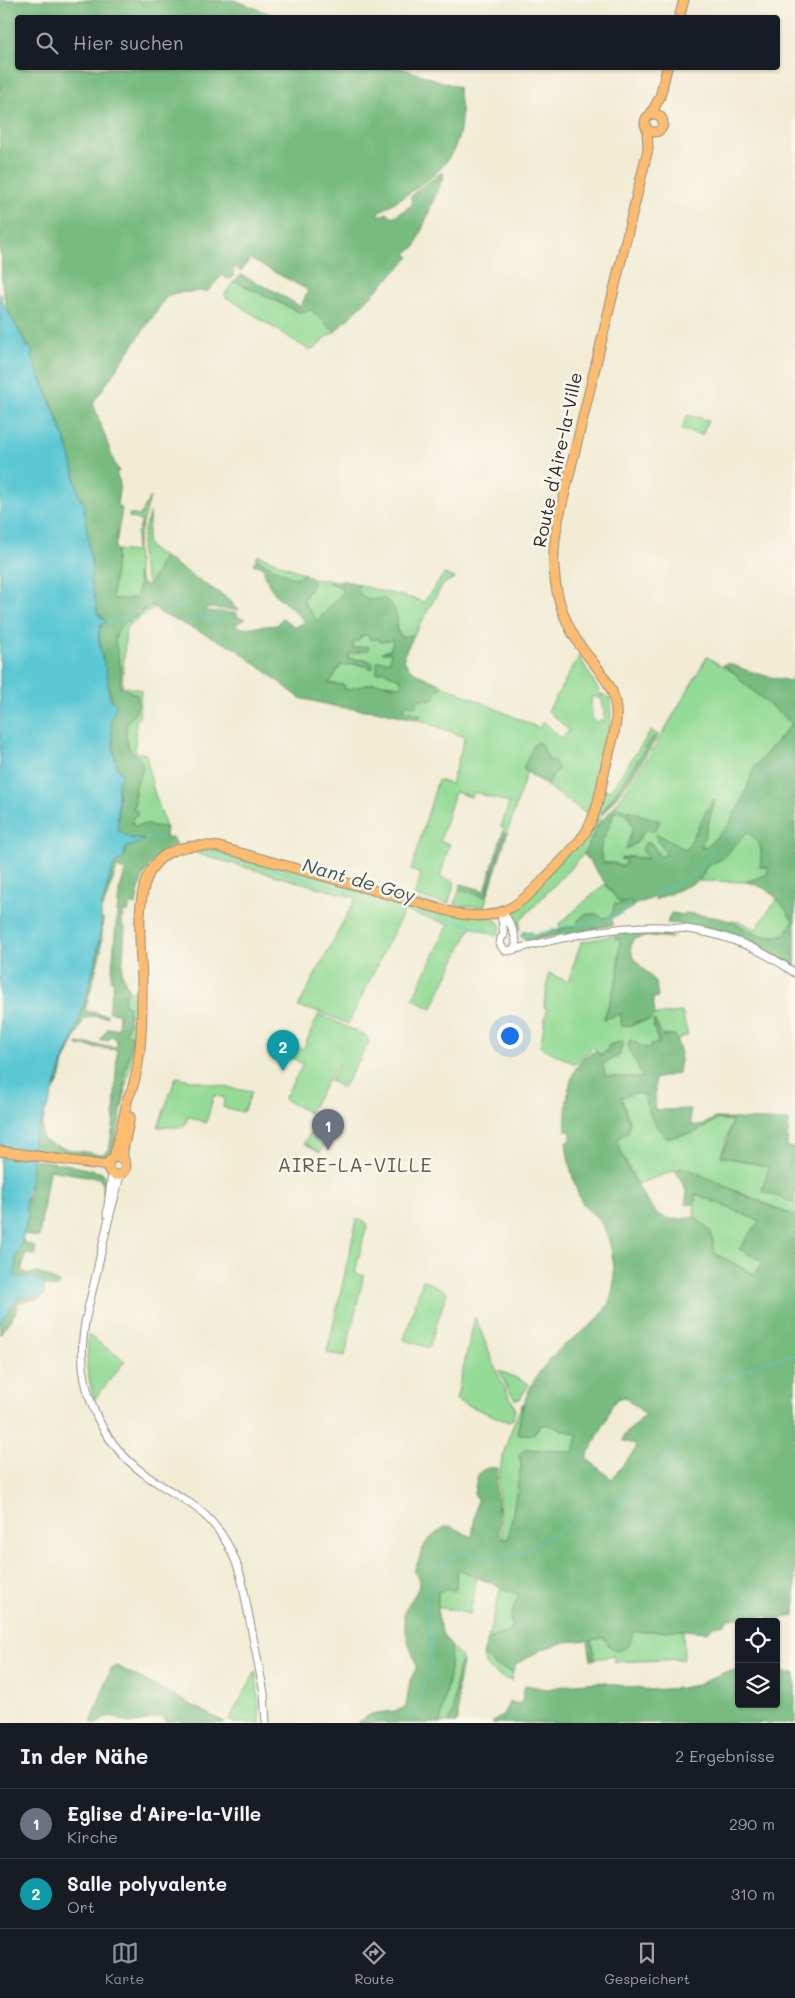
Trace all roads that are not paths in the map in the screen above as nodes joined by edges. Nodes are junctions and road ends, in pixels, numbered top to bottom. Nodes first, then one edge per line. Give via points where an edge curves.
1 (684, 0) edge
2 (680, 15) edge
3 (666, 70) edge
4 (660, 96) junction
5 (650, 115) junction
6 (661, 119) junction
7 (647, 128) junction
8 (659, 130) junction
9 (648, 149) junction
10 (500, 910) junction
11 (504, 935) junction
12 (515, 938) junction
13 (533, 944) junction
14 (512, 950) junction
15 (795, 973) edge
16 (0, 1151) edge
17 (119, 1160) junction
18 (114, 1171) junction
19 (266, 1723) edge

1 - 2 main road
3 - 4 main road
4 - 5 main road
4 - 6 main road
5 - 6 main road
5 - 7 main road via 645,122
6 - 8 main road
7 - 8 main road via 652,132
7 - 9 main road, Route d'Aire-la-Ville
8 - 9 main road, Route d'Aire-la-Ville
9 - 10 main road, Route d'Aire-la-Ville via 553,551 554,579 562,611 579,644 611,689 616,722 593,818 578,844 552,871
10 - 11 street
10 - 12 street via 508,917
10 - 17 main road, Route d'Aire-la-Ville via 474,916 462,915 219,847 199,845 171,852 156,863 148,875 140,903 142,1023
11 - 12 street
11 - 14 street via 500,940 501,946 506,951
12 - 13 street
12 - 14 street via 516,946
13 - 14 street
13 - 15 street via 600,930 666,926 720,936 758,951
16 - 18 main road
17 - 18 main road via 109,1162
17 - 18 main road, Route d'Aire-la-Ville via 125,1168
18 - 19 street via 106,1229 84,1329 85,1382 92,1405 110,1440 125,1458 156,1483 199,1509 229,1544 244,1588 264,1693

